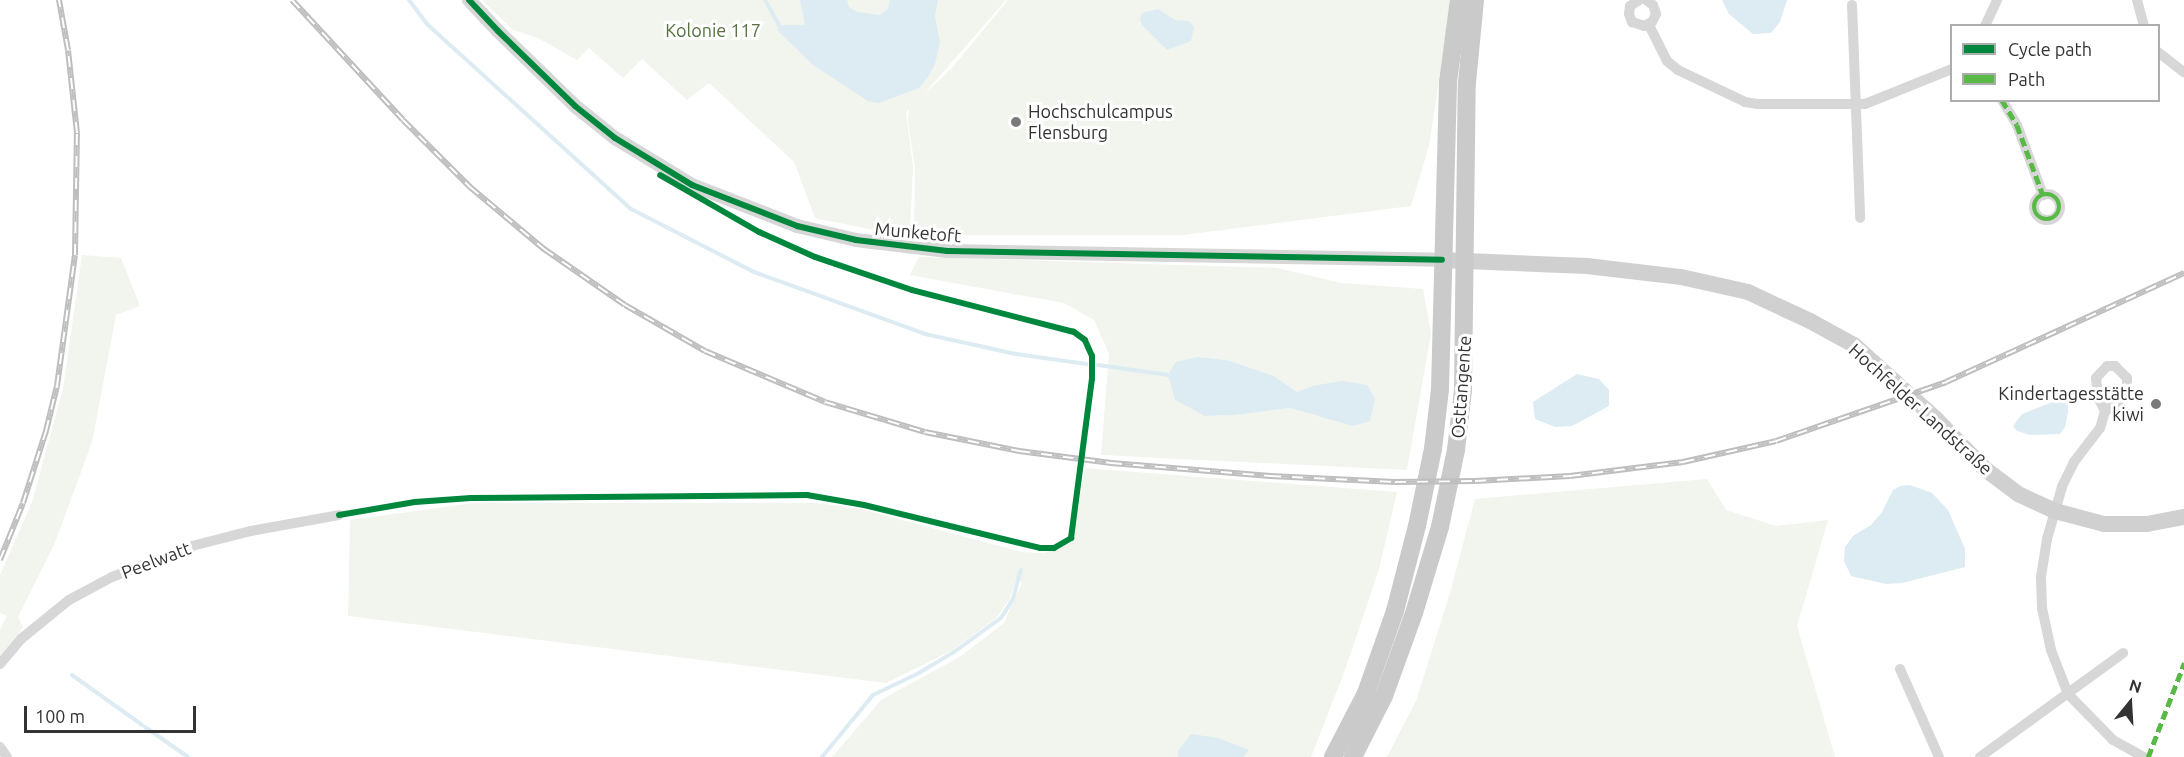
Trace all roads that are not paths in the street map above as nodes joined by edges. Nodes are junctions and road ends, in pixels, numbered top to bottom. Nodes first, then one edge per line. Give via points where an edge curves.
1 (469, 0) edge
2 (1459, 0) edge
3 (1475, 0) edge
4 (1639, 0) edge
5 (1646, 0) edge
6 (1997, 0) edge
7 (2137, 0) edge
8 (1852, 5) dead end
9 (1986, 24) edge
10 (2143, 24) edge
11 (1649, 25) junction
12 (2160, 52) edge
13 (2182, 67) edge
14 (1950, 70) edge
15 (2003, 102) edge
16 (1854, 104) junction
17 (2043, 195) dead end
18 (1860, 218) dead end
19 (1442, 260) junction
20 (1467, 262) junction
21 (2105, 411) dead end
22 (2055, 511) junction
23 (339, 515) dead end
24 (2184, 517) edge
25 (2123, 653) dead end
26 (0, 663) edge
27 (1900, 669) dead end
28 (2068, 694) junction
29 (0, 747) edge
30 (7, 757) edge
31 (1333, 757) edge
32 (1353, 757) edge
33 (1939, 757) edge
34 (1980, 757) edge
35 (2144, 757) edge

1 - 19 street, Munketoft via 566,98 615,138 692,185 797,226 856,240 947,251
2 - 19 main road, Osttangente via 1448,82
3 - 20 main road, Osttangente via 1467,83
4 - 11 street via 1630,6 1630,19 1636,25
5 - 11 street via 1655,9 1655,18
6 - 9 street
7 - 10 street
8 - 16 street
11 - 16 street via 1667,62 1745,102
12 - 13 street
14 - 16 street via 1875,101
15 - 17 street via 2017,125
16 - 18 street
19 - 20 main road, Munketoft
19 - 31 main road, Osttangente via 1440,389 1418,526 1395,611 1366,693
20 - 22 main road, Hochfelder Landstraße via 1587,266 1681,277 1748,292 1854,345 1985,469 2018,494
20 - 32 main road, Osttangente via 1463,390 1456,450 1440,527 1384,696
21 - 22 street via 2100,428 2074,462
22 - 24 main road, Hochfelder Landstraße via 2104,524 2147,524
22 - 28 street via 2041,578 2042,608 2051,650
23 - 26 street, Peelwatt via 192,546 112,577 60,607 21,639
25 - 28 street
27 - 33 street
28 - 34 street
28 - 35 street via 2113,740
29 - 30 street

